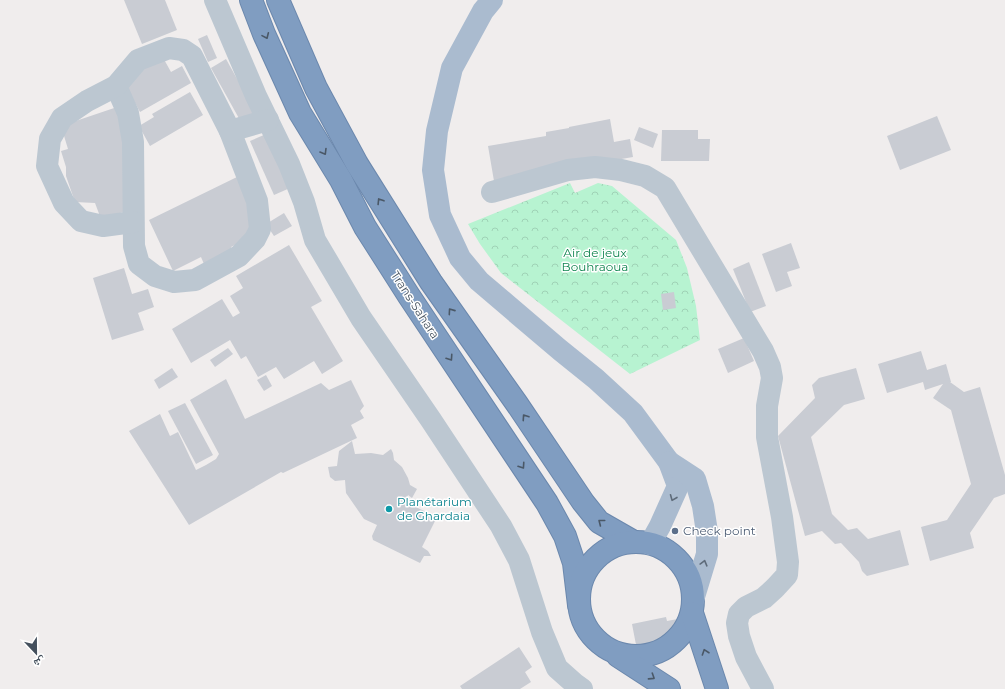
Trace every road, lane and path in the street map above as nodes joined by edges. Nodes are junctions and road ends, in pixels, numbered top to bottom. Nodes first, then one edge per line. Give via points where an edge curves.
1 (215, 0) edge
2 (251, 0) edge
3 (278, 0) edge
4 (492, 0) edge
5 (116, 86) junction
6 (268, 120) junction
7 (230, 132) junction
8 (492, 192) dead end
9 (133, 222) junction
10 (669, 462) junction
11 (642, 543) junction
12 (579, 605) junction
13 (692, 606) junction
14 (610, 651) junction
15 (582, 689) edge
16 (669, 689) edge
17 (717, 689) edge
18 (763, 689) edge

1 - 6 street
2 -> 12 highway, Trans-Sahara via 300,113 341,180 365,227 547,503 565,536 574,564
11 -> 3 highway via 599,522 582,502 431,282 357,164 316,88
4 - 10 main road via 483,11 452,68 437,131 432,170 440,215 460,258 479,281 633,413
5 - 7 street via 138,60 169,48 183,50 192,56
5 - 9 street via 128,113 133,142
5 - 9 street via 62,118 50,139 47,166 64,203 81,221 103,226
6 - 7 street
6 - 15 street via 289,164 318,246 361,318 501,526 519,560 542,632 557,668
7 - 9 street via 257,200 260,229 255,239 239,256 196,280 174,282 155,276 139,264 134,246
8 - 18 street via 568,170 621,170 645,176 664,188 763,351 772,378 767,406 767,437 782,517 788,562 787,575 764,598 746,607 739,614 737,623 746,656
10 -> 11 main road via 678,486 660,526
13 -> 10 main road via 707,554 703,506 695,479
11 - 12 highway via 616,546 600,555 587,570 580,587
11 - 13 highway via 665,550 677,559 692,587
12 - 14 highway via 584,624 595,639
13 - 14 highway via 685,629 674,642 660,651 644,656 627,656
17 -> 13 highway
14 -> 16 highway

